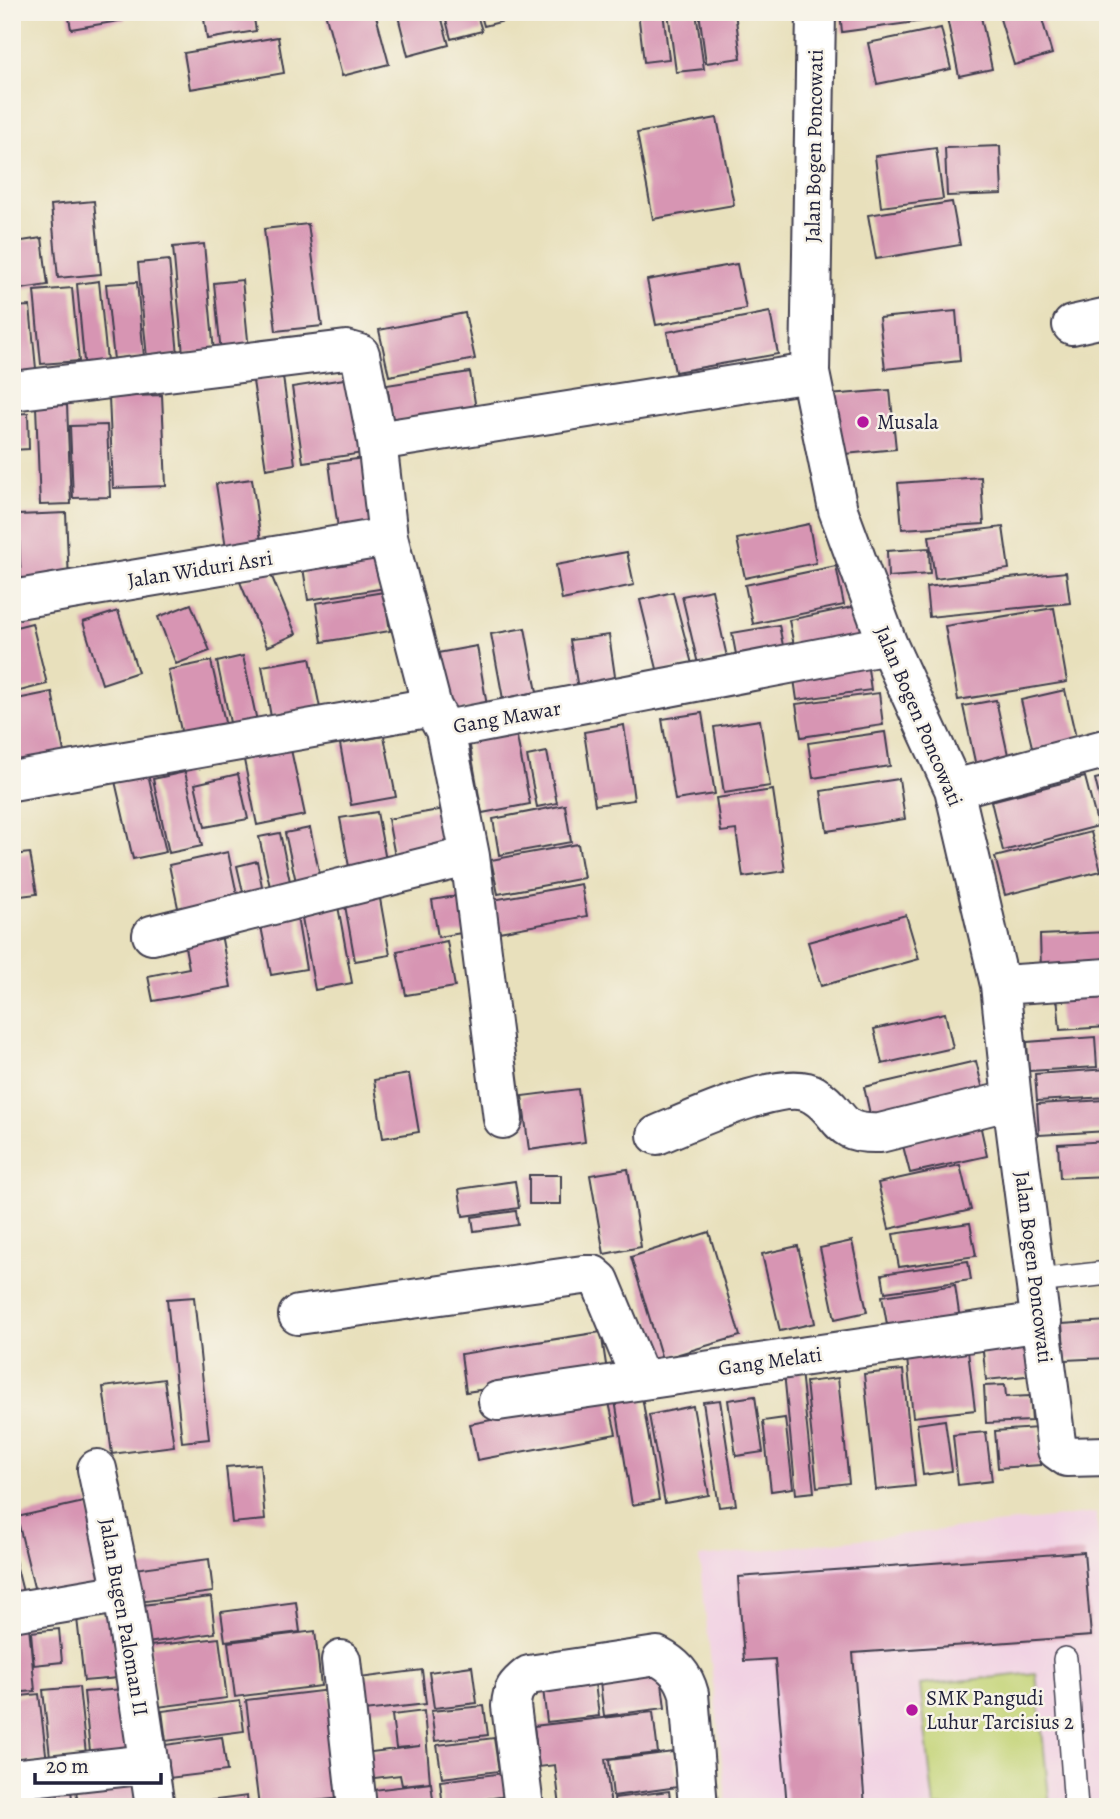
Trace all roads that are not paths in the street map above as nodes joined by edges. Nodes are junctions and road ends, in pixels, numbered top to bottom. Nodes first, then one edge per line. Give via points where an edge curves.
1 (816, 12) edge
2 (810, 373) junction
3 (12, 391) edge
4 (377, 440) junction
5 (388, 537) junction
6 (12, 600) edge
7 (888, 645) junction
8 (438, 718) junction
9 (1108, 748) edge
10 (12, 780) edge
11 (954, 789) junction
12 (470, 856) junction
13 (152, 935) dead end
14 (1108, 978) edge
15 (1000, 985) junction
16 (1012, 1100) junction
17 (503, 1119) dead end
18 (657, 1135) dead end
19 (1108, 1273) edge
20 (1037, 1281) junction
21 (298, 1315) dead end
22 (1042, 1322) junction
23 (641, 1380) junction
24 (498, 1401) dead end
25 (1108, 1456) edge
26 (97, 1469) dead end
27 (124, 1593) junction
28 (12, 1612) edge
29 (1065, 1659) dead end
30 (341, 1660) dead end
31 (149, 1764) junction
32 (12, 1779) edge
33 (155, 1807) edge
34 (358, 1807) edge
35 (524, 1807) edge
36 (698, 1807) edge
37 (1076, 1807) edge

1 - 2 street, Jalan Bogen Poncowati
2 - 4 street
2 - 7 street, Jalan Bogen Poncowati via 838,510
3 - 4 street via 356,351 362,358
4 - 5 street
5 - 6 street, Jalan Widuri Asri
5 - 8 street
7 - 8 street, Gang Mawar
7 - 11 street, Jalan Bogen Poncowati
8 - 10 street, Gang Mawar
8 - 12 street
9 - 11 street
11 - 15 street, Jalan Bogen Poncowati
12 - 13 street
12 - 17 street
14 - 15 street
15 - 16 street, Jalan Bogen Poncowati
16 - 18 street via 861,1134 836,1118 816,1095 780,1090
16 - 20 street, Jalan Bogen Poncowati
19 - 20 lane
20 - 22 street, Jalan Bogen Poncowati
21 - 23 street via 593,1275 600,1281
22 - 23 street, Gang Melati
22 - 25 street, Jalan Bogen Poncowati via 1057,1450 1067,1457
23 - 24 street, Gang Melati
26 - 27 street, Jalan Bugen Paloman II
27 - 28 street
27 - 31 street, Jalan Bugen Paloman II
29 - 37 lane
30 - 34 street
31 - 32 street
31 - 33 street, Jalan Bugen Paloman II
35 - 36 street via 511,1706 517,1684 529,1675 657,1656 670,1662 685,1679

